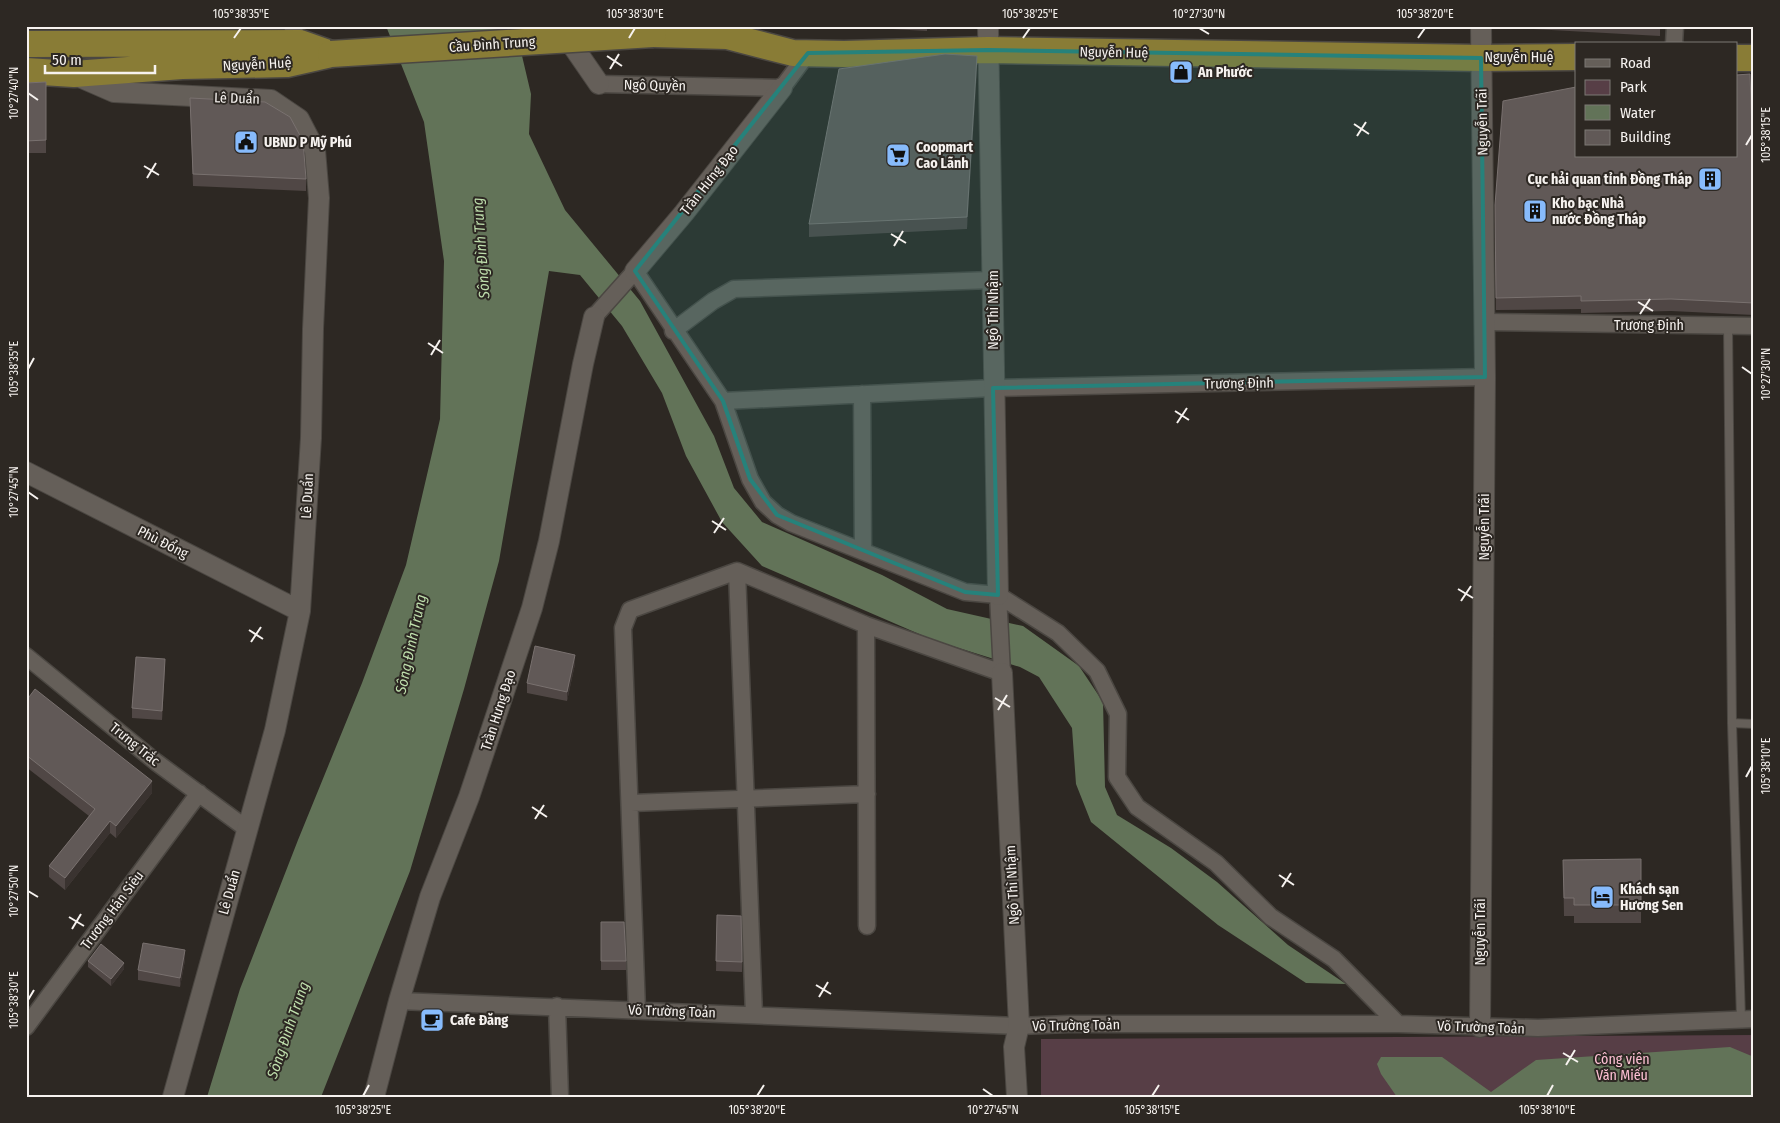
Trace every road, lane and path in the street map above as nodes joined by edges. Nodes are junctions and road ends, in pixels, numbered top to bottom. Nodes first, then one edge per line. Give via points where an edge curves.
1 (559, 26) edge
2 (1482, 26) edge
3 (1675, 26) edge
4 (653, 34) joint
5 (296, 35) edge
6 (988, 38) edge
7 (1674, 42) edge
8 (26, 44) edge
9 (808, 53) junction
10 (331, 54) junction
11 (1575, 57) edge
12 (1481, 58) junction
13 (1738, 58) edge
14 (1754, 58) edge
15 (26, 71) edge
16 (74, 74) junction
17 (598, 84) joint
18 (782, 88) junction
19 (635, 271) junction
20 (992, 280) junction
21 (594, 317) joint
22 (1485, 322) junction
23 (1728, 326) junction
24 (1754, 326) edge
25 (673, 331) junction
26 (1485, 377) junction
27 (993, 388) junction
28 (862, 394) junction
29 (723, 401) junction
30 (26, 472) edge
31 (863, 551) junction
32 (737, 571) junction
33 (998, 595) junction
34 (300, 611) junction
35 (866, 625) junction
36 (26, 656) edge
37 (1002, 672) junction
38 (1732, 723) junction
39 (1754, 724) edge
40 (199, 793) junction
41 (867, 794) junction
42 (747, 798) junction
43 (631, 803) junction
44 (247, 829) junction
45 (867, 926) dead end
46 (399, 1001) junction
47 (557, 1006) junction
48 (637, 1010) junction
49 (754, 1015) junction
50 (1748, 1019) edge
51 (1398, 1024) junction
52 (1019, 1026) junction
53 (26, 1027) edge
54 (1480, 1027) junction
55 (173, 1097) edge
56 (374, 1097) edge
57 (560, 1097) edge
58 (1017, 1097) edge

1 - 17 street, Ngô Quyền
2 - 12 street, Nguyễn Trãi
3 - 7 street
4 - 9 highway, Nguyễn Huệ via 727,36 793,53
4 - 10 highway, Cầu Đình Trung, bridge
5 - 8 highway, Nguyễn Huệ
5 - 10 highway, Nguyễn Huệ
6 - 9 highway, Nguyễn Huệ via 894,54
6 - 12 highway, Nguyễn Huệ
6 - 20 street, Ngô Thì Nhậm
9 - 18 street
10 - 16 highway, Nguyễn Huệ via 287,64 182,66
11 - 12 highway, Nguyễn Huệ
12 - 22 street, Nguyễn Trãi
13 - 14 highway
15 - 16 highway, Nguyễn Huệ
16 - 34 street, Lê Duẩn via 114,92 271,100 300,119 315,150 319,198 311,438
17 - 18 street, Ngô Quyền
18 - 19 street, Trần Hưng Đạo
19 - 21 street
19 - 25 street
20 - 25 street via 734,289
20 - 27 street, Ngô Thì Nhậm
21 - 46 street, Trần Hưng Đạo via 532,608 469,796 430,897
22 - 23 street, Trương Định
22 - 26 street, Nguyễn Trãi
23 - 24 street, Trương Định
23 - 38 lane
25 - 29 street
26 - 27 street, Trương Định
26 - 54 street, Nguyễn Trãi
27 - 28 street, Trương Định
27 - 33 street, Ngô Thì Nhậm
28 - 29 street, Trương Định
28 - 31 street
29 - 31 street via 750,479 763,502 791,523
30 - 34 street, Phù Đổng
31 - 33 street via 965,592
32 - 35 street
32 - 42 street
32 - 43 street via 630,610 623,628
33 - 37 street
33 - 51 street via 1058,633 1097,671 1118,714 1117,777 1137,807 1216,863 1271,917 1334,959
34 - 44 street, Lê Duẩn via 275,730
35 - 37 street
35 - 41 street
36 - 40 street, Trưng Trắc
37 - 52 street, Ngô Thì Nhậm
38 - 39 lane
38 - 50 lane
40 - 44 street, Trưng Trắc
40 - 53 street, Trương Hán Siêu
41 - 42 street
41 - 45 street
42 - 43 street
42 - 49 street
43 - 48 street
44 - 55 street, Lê Duẩn
46 - 47 street, Võ Trường Toản
46 - 56 street, Trần Hưng Đạo
47 - 48 street, Võ Trường Toản
47 - 57 street
48 - 49 street, Võ Trường Toản
49 - 52 street, Võ Trường Toản
50 - 54 street, Võ Trường Toản via 1538,1028
51 - 52 street, Võ Trường Toản
51 - 54 street, Võ Trường Toản
52 - 58 street, Ngô Thì Nhậm via 1014,1047

